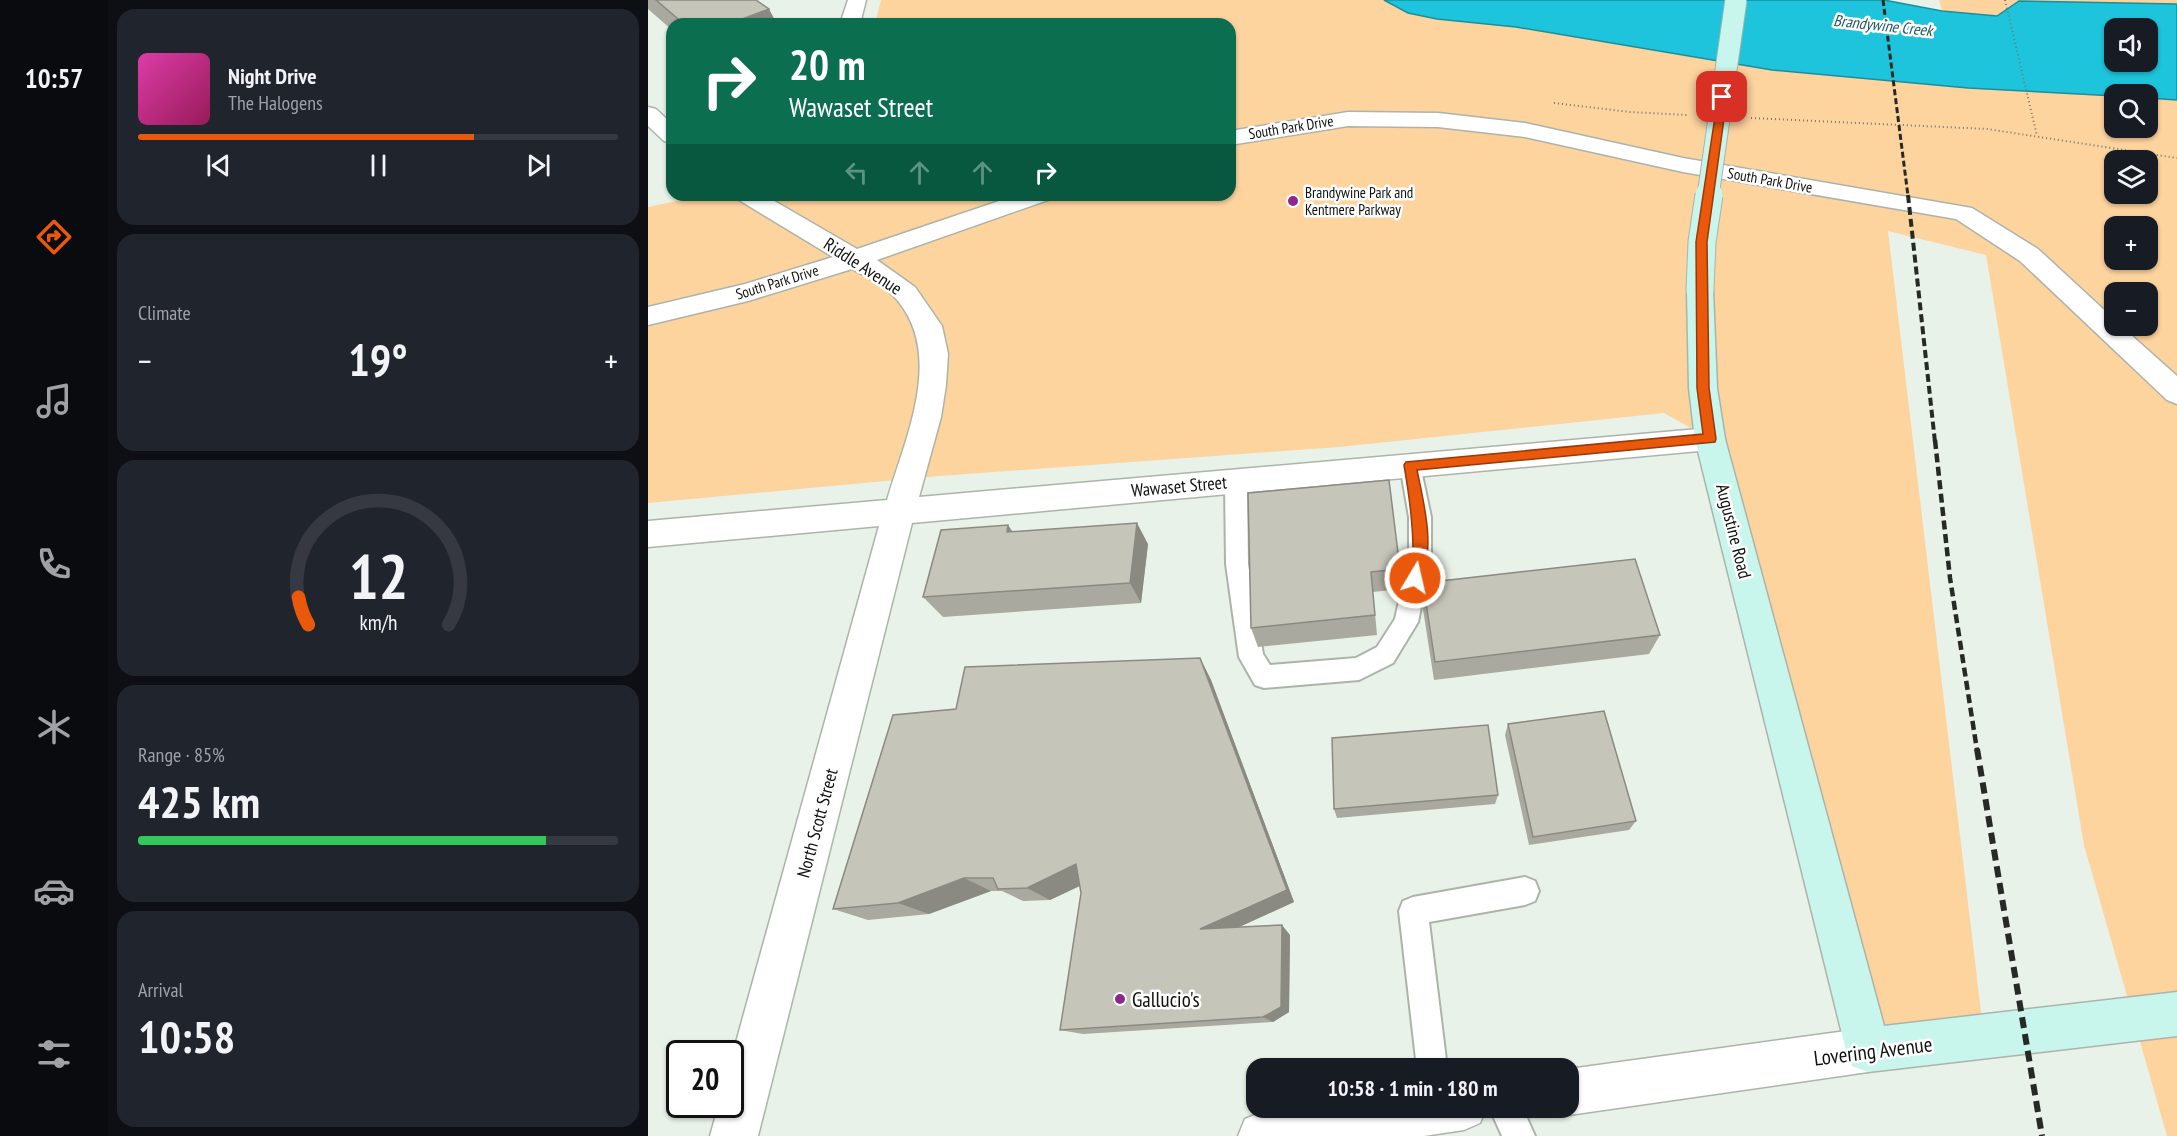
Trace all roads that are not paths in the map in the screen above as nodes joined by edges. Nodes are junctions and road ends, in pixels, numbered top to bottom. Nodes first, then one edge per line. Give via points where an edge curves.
1 (856, 0) edge
2 (1736, 0) edge
3 (852, 18) edge
4 (1236, 137) edge
5 (757, 201) edge
6 (1023, 201) edge
7 (854, 259) junction
8 (648, 316) edge
9 (2177, 393) edge
10 (1710, 439) junction
11 (1410, 465) junction
12 (1236, 481) junction
13 (899, 511) junction
14 (648, 534) edge
15 (1525, 891) dead end
16 (2177, 1014) edge
17 (1868, 1050) junction
18 (1437, 1058) edge
19 (1579, 1091) edge
20 (1368, 1118) edge
21 (1510, 1118) edge
22 (1315, 1132) edge
23 (734, 1136) edge
24 (1262, 1136) edge
25 (1519, 1136) edge

1 - 3 street
2 - 10 street, Augustine Road, bridge via 1702,242 1703,388
4 - 9 street, South Park Drive via 1348,118 1438,120 1526,130 1683,165 1963,213 2029,255
5 - 7 street, Riddle Avenue
6 - 7 street, South Park Drive
7 - 8 street, South Park Drive via 704,305
7 - 13 street, Riddle Avenue via 906,293 928,326 934,354 926,417
10 - 11 street, Wawaset Street
10 - 17 street, Augustine Road
11 - 12 street, Wawaset Street
11 - 12 lane via 1420,517 1420,556 1406,622 1385,655 1359,669 1264,677 1251,657 1237,564
12 - 13 street, Wawaset Street
13 - 14 street, Wawaset Street
13 - 23 street, North Scott Street
15 - 18 lane via 1413,911
16 - 17 street, Lovering Avenue
17 - 19 street, Lovering Avenue
20 - 22 street
21 - 25 lane
22 - 24 street

